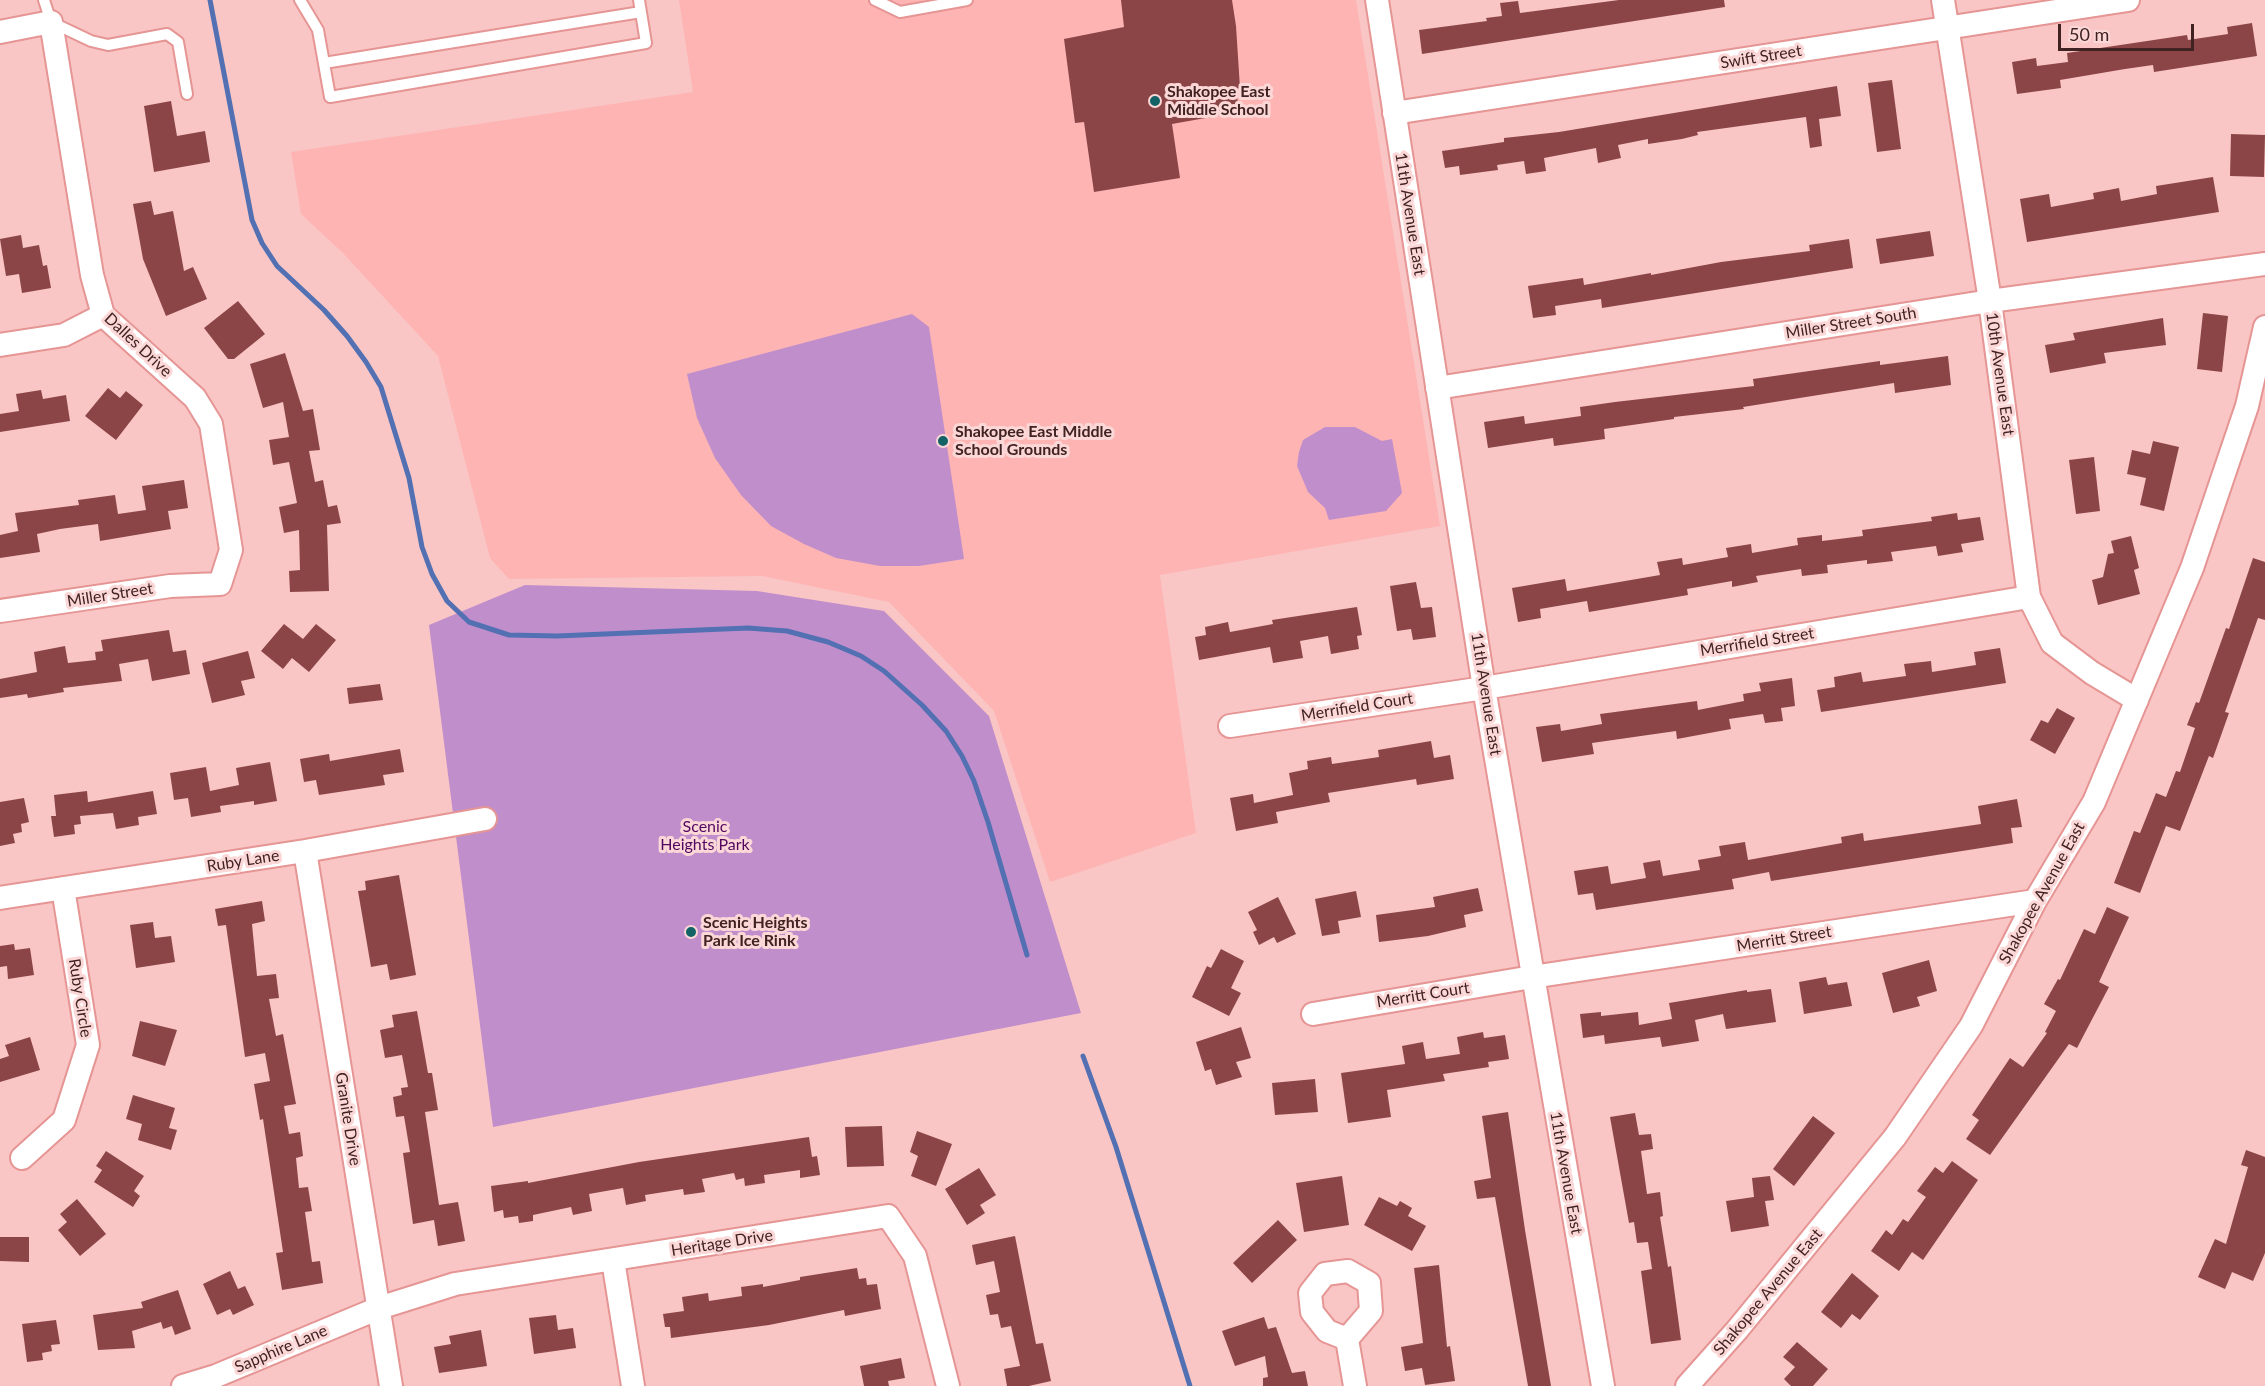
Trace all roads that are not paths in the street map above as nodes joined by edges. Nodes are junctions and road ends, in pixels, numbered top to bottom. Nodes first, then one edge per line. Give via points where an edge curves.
1 (44, 0) edge
2 (300, 0) edge
3 (639, 0) edge
4 (875, 0) edge
5 (968, 0) edge
6 (1377, 0) edge
7 (1943, 0) edge
8 (2128, 0) edge
9 (641, 12) junction
10 (51, 22) junction
11 (1947, 29) junction
12 (0, 32) edge
13 (324, 63) junction
14 (187, 94) dead end
15 (1394, 112) junction
16 (2265, 264) edge
17 (1990, 301) junction
18 (103, 315) junction
19 (2265, 327) edge
20 (0, 345) edge
21 (1437, 388) junction
22 (220, 584) joint
23 (2029, 597) junction
24 (0, 612) edge
25 (1484, 687) junction
26 (2137, 700) junction
27 (1230, 726) dead end
28 (485, 819) dead end
29 (305, 851) junction
30 (63, 888) junction
31 (0, 898) edge
32 (2035, 901) junction
33 (1532, 977) junction
34 (1313, 1014) dead end
35 (22, 1158) dead end
36 (613, 1260) junction
37 (379, 1308) junction
38 (1347, 1339) dead end
39 (183, 1386) edge
40 (391, 1386) edge
41 (633, 1386) edge
42 (948, 1386) edge
43 (1355, 1386) edge
44 (1603, 1386) edge
45 (1687, 1386) edge

1 - 10 lane
2 - 13 lane via 318,30
3 - 9 lane
4 - 5 lane via 900,12
6 - 15 street, 11th Avenue East
7 - 11 street, 10th Avenue East
8 - 11 street, Swift Street
9 - 13 lane
9 - 13 lane via 646,43 330,97
10 - 12 street
10 - 14 lane via 108,45 167,34 178,42
10 - 18 street, Dalles Drive via 92,275
11 - 15 street, Swift Street
11 - 17 street, 10th Avenue East
15 - 21 street, 11th Avenue East
16 - 17 street, Miller Street South
17 - 21 street, Miller Street South
17 - 23 street, 10th Avenue East
18 - 20 street via 64,335
18 - 22 street, Dalles Drive via 195,398 211,424 231,550
19 - 26 street, Shakopee Avenue East via 2247,406 2196,557
21 - 25 street, 11th Avenue East
22 - 24 street, Miller Street via 170,585
23 - 25 street, Merrifield Street
23 - 26 street, 10th Avenue East via 2052,643 2092,674
25 - 27 street, Merrifield Court
25 - 33 street, 11th Avenue East
26 - 32 street, Shakopee Avenue East via 2094,802
28 - 29 street, Ruby Lane
29 - 30 street, Ruby Lane
29 - 37 street, Granite Drive
30 - 31 street, Ruby Lane
30 - 35 street, Ruby Circle via 88,1045 64,1120
32 - 33 street, Merritt Street
32 - 45 street, Shakopee Avenue East via 1971,1026 1895,1137
33 - 34 street, Merritt Court
33 - 44 street, 11th Avenue East
36 - 37 street, Heritage Drive via 455,1284
36 - 41 street
36 - 42 street, Heritage Drive via 888,1216 915,1256
37 - 39 street, Sapphire Lane
37 - 40 street, Granite Drive
38 - 43 street

